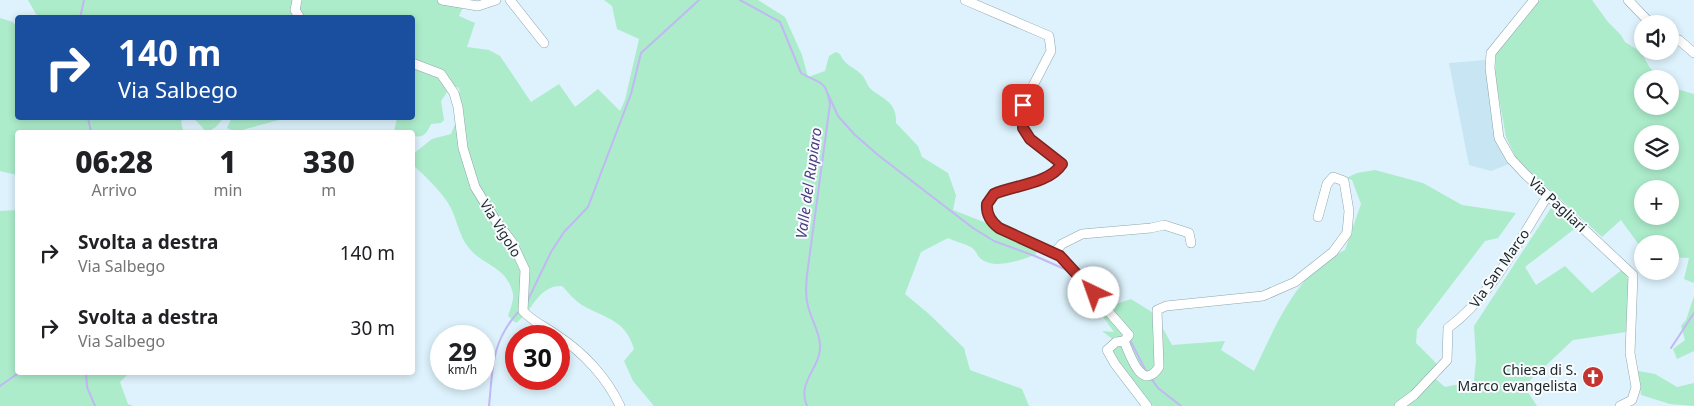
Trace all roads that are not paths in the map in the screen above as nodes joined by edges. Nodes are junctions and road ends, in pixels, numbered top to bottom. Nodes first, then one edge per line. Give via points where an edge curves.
1 (297, 0) edge
2 (442, 0) edge
3 (496, 0) edge
4 (510, 0) edge
5 (964, 0) edge
6 (1534, 0) edge
7 (1628, 0) edge
8 (298, 15) edge
9 (1643, 15) edge
10 (1679, 40) edge
11 (544, 43) dead end
12 (1694, 53) edge
13 (415, 64) edge
14 (1548, 195) junction
15 (1318, 217) dead end
16 (1191, 243) dead end
17 (1054, 253) junction
18 (1126, 338) junction
19 (620, 406) edge
20 (1148, 406) edge
21 (1399, 406) edge
22 (1620, 406) edge

1 - 8 street via 294,10
2 - 3 street via 478,6
4 - 11 street
5 - 17 street via 1049,36 1050,50 1023,105 1023,128 1030,139 1062,164 1044,178 994,194 987,209 992,223
6 - 14 street, Via Pagliari via 1491,53 1490,68 1497,129 1503,145 1511,159
7 - 9 street
10 - 12 street
13 - 19 street, Via Vigolo via 441,74 454,93 463,148 475,187 521,258 525,270 523,311 530,319 573,346 606,381
14 - 21 street, Via San Marco via 1485,291 1464,317 1448,328 1447,360
14 - 22 street, Via Pagliari via 1633,275 1630,353 1636,387 1632,400
15 - 18 street via 1327,184 1333,177 1344,181 1349,211 1348,233 1334,252 1295,282 1263,296 1166,306 1157,310 1159,367 1151,376 1142,374 1132,362
16 - 17 street via 1189,233 1164,224 1082,234 1062,244
17 - 18 street via 1084,282
18 - 20 street via 1108,350

